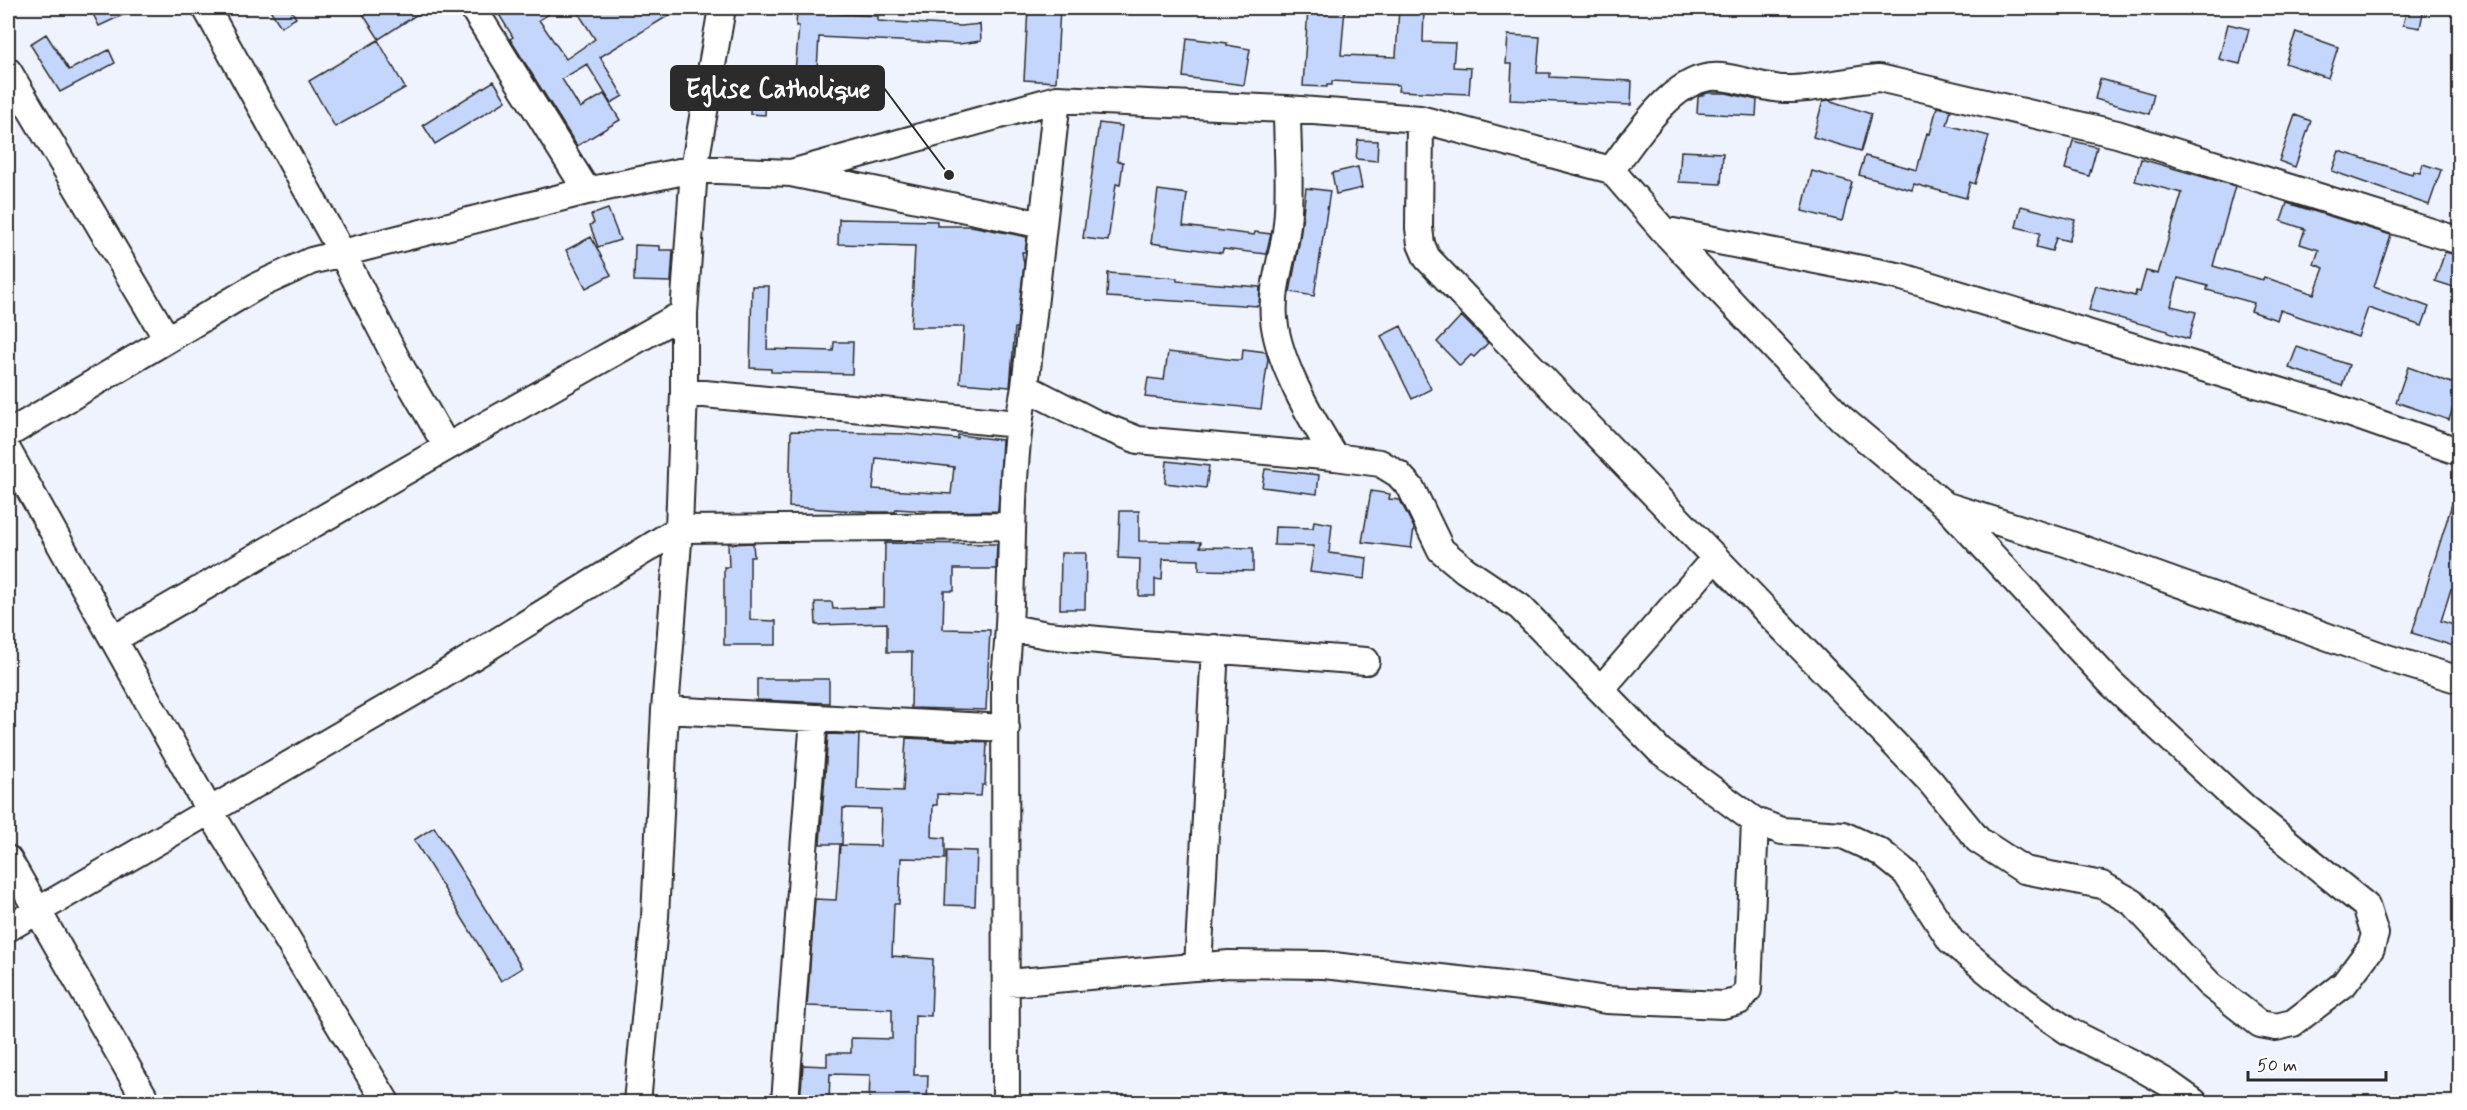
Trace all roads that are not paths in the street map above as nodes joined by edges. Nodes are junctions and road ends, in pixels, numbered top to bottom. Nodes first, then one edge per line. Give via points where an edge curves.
1 (206, 8) edge
2 (473, 8) edge
3 (722, 8) edge
4 (8, 71) edge
5 (1057, 99) junction
6 (1287, 109) junction
7 (1420, 119) junction
8 (694, 169) junction
9 (1611, 171) junction
10 (791, 173) junction
11 (587, 191) junction
12 (1043, 225) junction
13 (1663, 230) junction
14 (2460, 241) edge
15 (341, 251) junction
16 (684, 313) junction
17 (167, 339) junction
18 (1025, 387) junction
19 (684, 392) junction
20 (1018, 424) junction
21 (8, 434) edge
22 (447, 447) junction
23 (8, 451) edge
24 (2460, 452) edge
25 (1335, 456) junction
26 (1946, 506) junction
27 (1011, 526) junction
28 (678, 529) junction
29 (1715, 558) junction
30 (1011, 628) junction
31 (114, 639) junction
32 (1215, 648) junction
33 (1366, 661) dead end
34 (2460, 680) edge
35 (1601, 689) junction
36 (665, 710) junction
37 (814, 718) junction
38 (1006, 728) junction
39 (209, 810) junction
40 (1755, 821) junction
41 (8, 859) edge
42 (39, 910) junction
43 (8, 928) edge
44 (1198, 966) junction
45 (1007, 983) junction
46 (147, 1102) edge
47 (386, 1102) edge
48 (637, 1102) edge
49 (785, 1102) edge
50 (1006, 1102) edge
51 (2194, 1102) edge

1 - 15 street
2 - 11 street
3 - 8 street
4 - 17 street
5 - 6 street
5 - 10 street
5 - 12 street
6 - 7 street
6 - 25 street via 1287,222 1275,284 1274,320 1287,366 1313,422
7 - 9 street
7 - 29 street via 1419,228 1427,258
8 - 10 street
8 - 11 street
8 - 16 street
9 - 13 street
9 - 14 street via 1674,93 1702,77 1782,89 1879,78 2117,134
10 - 12 street
11 - 15 street
12 - 18 street
13 - 24 street via 1902,277 2329,406
13 - 26 street via 1841,418
15 - 17 street via 257,286
15 - 22 street
16 - 19 street
16 - 22 street
17 - 21 street
18 - 20 street
18 - 25 street via 1138,440
19 - 20 street
19 - 28 street
20 - 27 street
22 - 31 street
23 - 31 street
25 - 35 street via 1380,463 1398,474 1411,488 1441,550 1520,607
26 - 29 street via 2110,683 2244,807 2366,906 2375,934 2372,948 2344,984 2293,1023 2276,1027 2260,1024 2209,984 2132,902 2102,885 2024,870 1978,840 1930,781
26 - 34 street via 2064,542 2387,658
27 - 28 street
27 - 30 street
28 - 36 street
28 - 39 street via 440,677
29 - 35 street
30 - 32 street via 1047,635
30 - 38 street via 1005,677
31 - 39 street
32 - 33 street
32 - 44 street
35 - 40 street via 1660,751
36 - 37 street
36 - 48 street via 654,916
37 - 38 street
37 - 49 street
38 - 45 street
39 - 42 street
39 - 47 street
40 - 44 street via 1748,990 1739,1001 1723,1005 1606,999 1324,965
40 - 51 street via 1782,831 1843,835 1880,852 1906,873 1951,941 2024,1001 2067,1031 2158,1078
41 - 42 street
42 - 43 street
42 - 46 street
44 - 45 street
45 - 50 street

